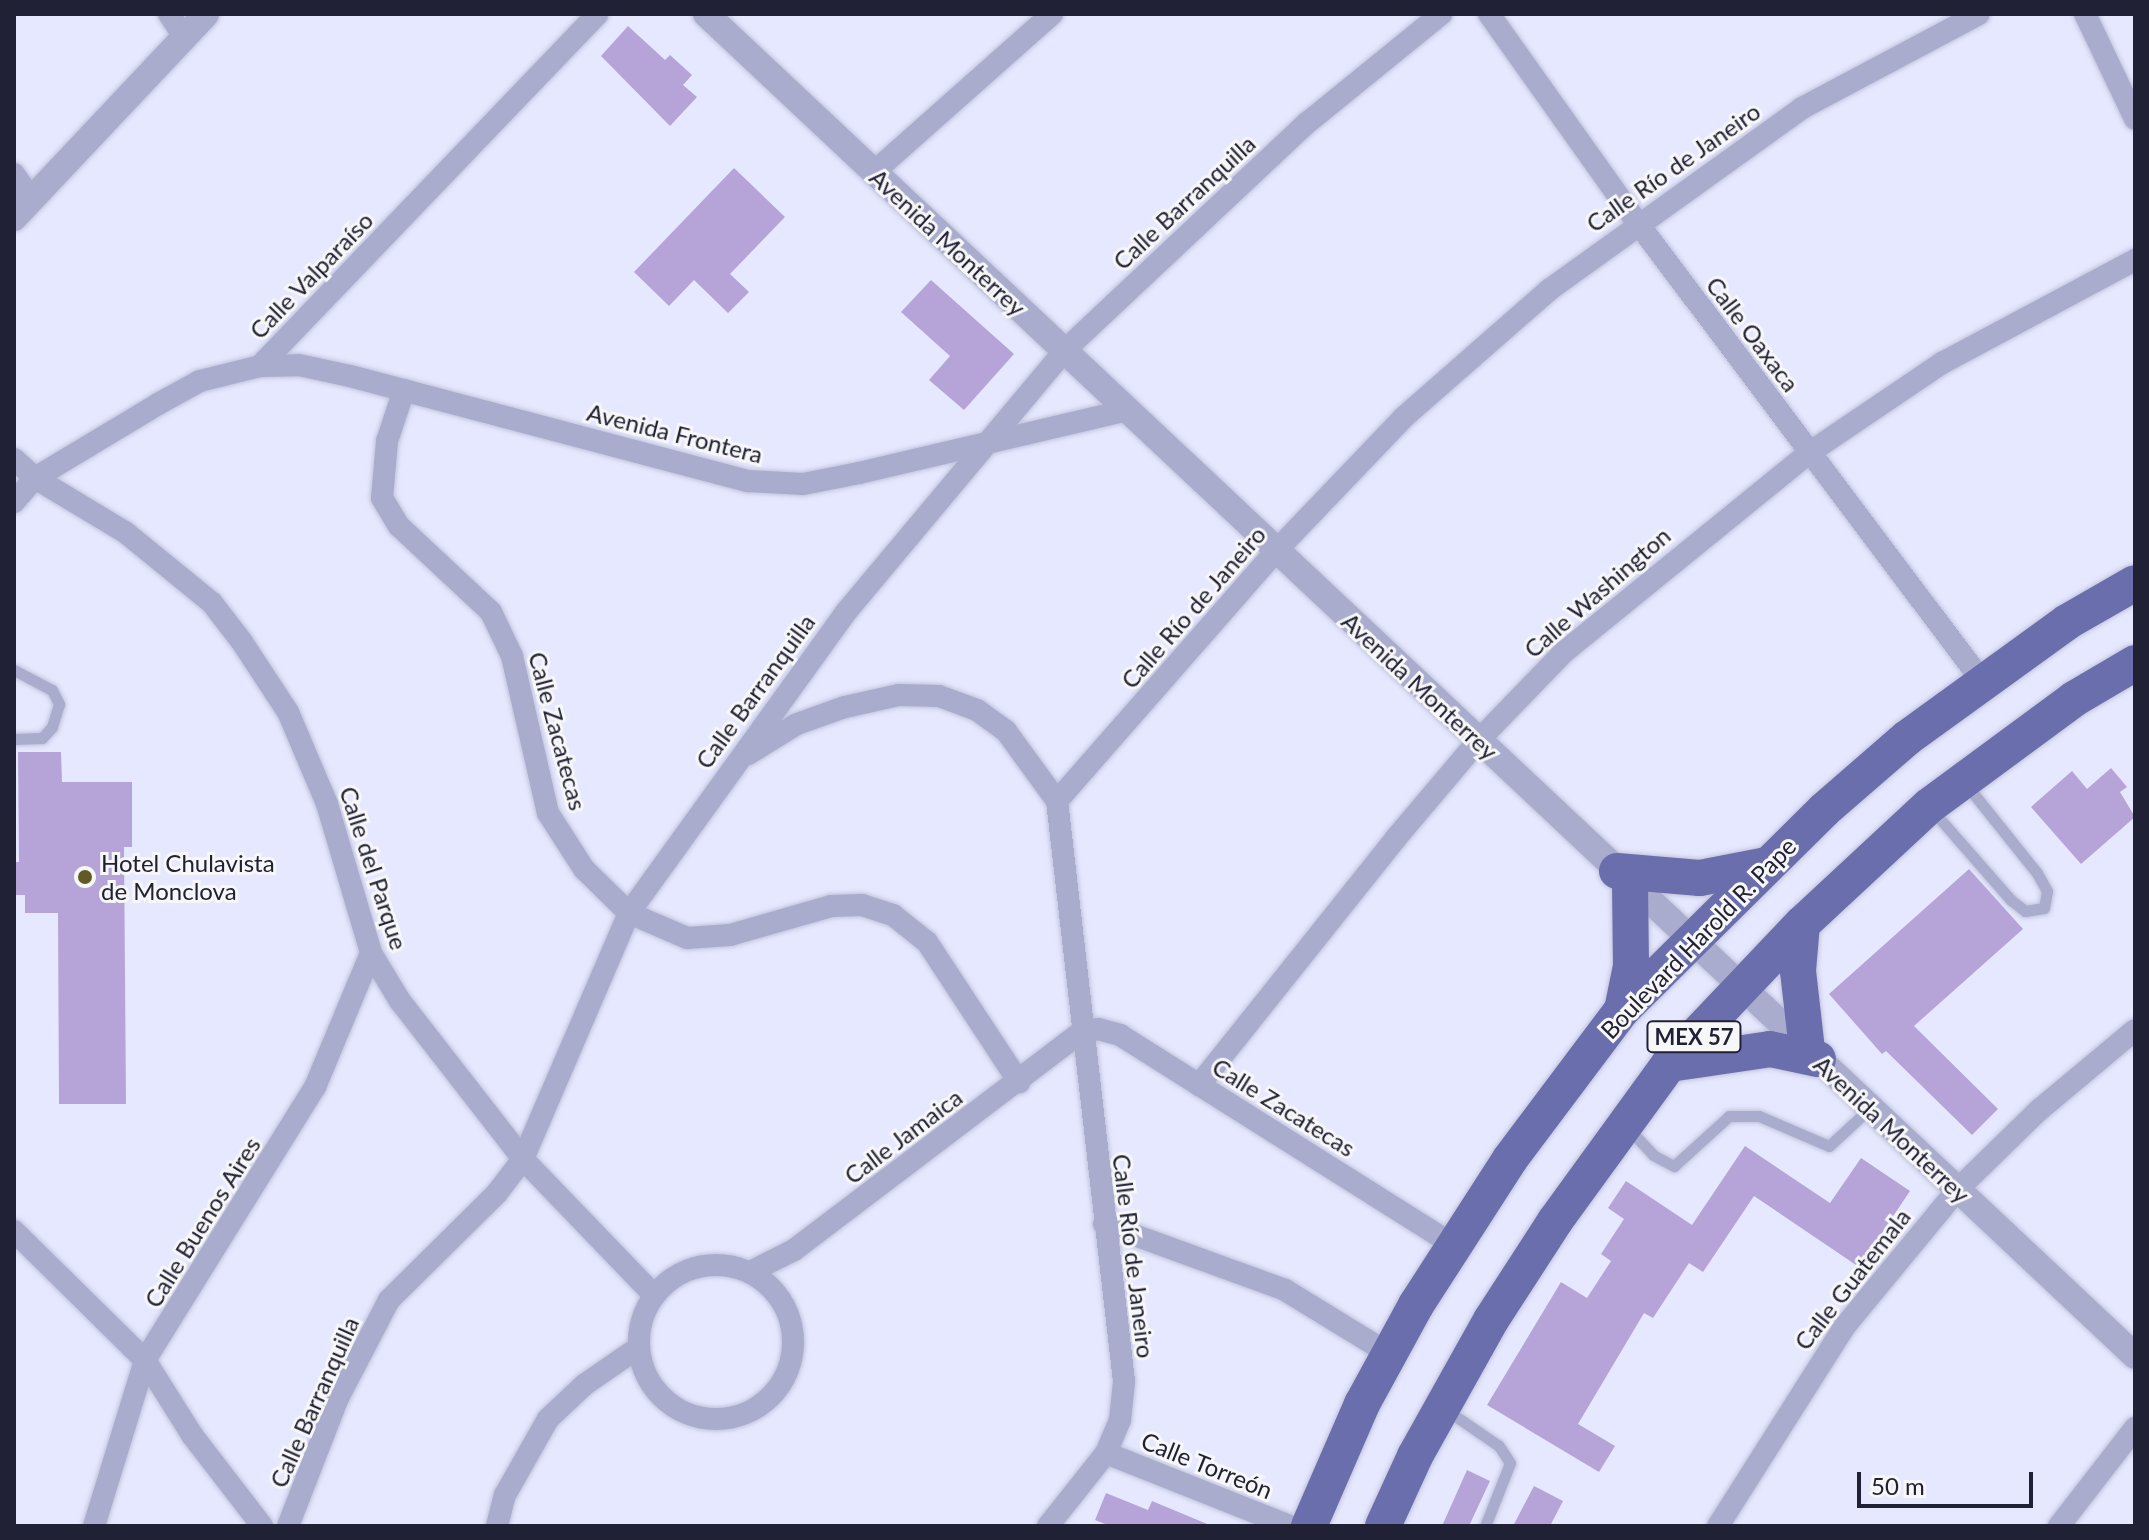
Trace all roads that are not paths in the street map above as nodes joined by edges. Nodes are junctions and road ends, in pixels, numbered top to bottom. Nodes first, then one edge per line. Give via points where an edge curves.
1 (169, 14) edge
2 (206, 14) edge
3 (597, 14) edge
4 (706, 14) edge
5 (1052, 14) edge
6 (1441, 14) edge
7 (1489, 14) edge
8 (1979, 14) edge
9 (2085, 14) edge
10 (184, 37) junction
11 (2135, 119) edge
12 (874, 172) junction
13 (14, 174) edge
14 (23, 209) edge
15 (1637, 222) junction
16 (2135, 260) edge
17 (1064, 351) junction
18 (260, 366) junction
19 (404, 390) junction
20 (1127, 410) junction
21 (985, 444) junction
22 (1809, 453) junction
23 (14, 459) edge
24 (35, 478) junction
25 (14, 502) edge
26 (1276, 551) junction
27 (2135, 583) edge
28 (2135, 663) edge
29 (14, 670) edge
30 (1982, 681) junction
31 (14, 739) edge
32 (1478, 741) junction
33 (736, 761) junction
34 (1962, 779) junction
35 (1057, 801) junction
36 (1929, 806) junction
37 (1766, 865) junction
38 (1623, 878) junction
39 (629, 913) junction
40 (1802, 924) junction
41 (1691, 941) junction
42 (371, 953) junction
43 (1740, 987) junction
44 (1622, 1010) junction
45 (2135, 1030) edge
46 (1080, 1033) junction
47 (1812, 1054) junction
48 (1669, 1064) junction
49 (1019, 1082) junction
50 (1199, 1085) junction
51 (1870, 1108) junction
52 (1623, 1123) junction
53 (523, 1159) junction
54 (1957, 1190) junction
55 (1104, 1224) junction
56 (14, 1231) edge
57 (1454, 1245) junction
58 (750, 1272) junction
59 (654, 1295) junction
60 (639, 1347) junction
61 (1388, 1353) junction
62 (2135, 1356) edge
63 (145, 1360) junction
64 (1441, 1406) junction
65 (2135, 1428) edge
66 (1106, 1453) junction
67 (94, 1526) edge
68 (262, 1526) edge
69 (288, 1526) edge
70 (497, 1526) edge
71 (1048, 1526) edge
72 (1289, 1526) edge
73 (1309, 1526) edge
74 (1383, 1526) edge
75 (1485, 1526) edge
76 (1718, 1526) edge
77 (2059, 1526) edge

1 - 10 street
2 - 10 street
3 - 18 street, Calle Valparaíso
4 - 12 street, Avenida Monterrey
5 - 12 street
6 - 17 street, Calle Barranquilla via 1307,123
7 - 15 street, Calle Oaxaca
8 - 15 street, Calle Río de Janeiro via 1802,108
9 - 11 street
10 - 14 street
12 - 17 street, Avenida Monterrey
13 - 14 street
15 - 22 street, Calle Oaxaca
15 - 26 street, Calle Río de Janeiro via 1549,290 1404,417
16 - 22 street, Calle Washington via 1942,363
17 - 20 street, Avenida Monterrey
17 - 21 street, Calle Barranquilla
18 - 19 street, Avenida Frontera via 299,365
18 - 24 street, Calle Valparaíso via 200,381
19 - 21 street, Avenida Frontera via 748,481 803,484
19 - 39 street, Calle Zacatecas via 387,441 382,498 399,526 491,612 512,656 548,813 584,869
20 - 21 street, Avenida Frontera
20 - 26 street, Avenida Monterrey
21 - 33 street, Calle Barranquilla via 846,612
22 - 30 street, Calle Oaxaca
22 - 32 street, Calle Washington via 1585,633
23 - 24 street, Calle del Parque
24 - 25 street, Calle Valparaíso
24 - 42 street, Calle del Parque via 125,532 212,603 242,642 288,712 327,804
26 - 32 street, Avenida Monterrey
26 - 35 street, Calle Río de Janeiro
27 - 30 highway, Boulevard Harold R. Pape / MEX 57
28 - 34 highway, MEX 57
29 - 31 lane via 52,690 59,704 52,727 42,738
30 - 37 highway, Boulevard Harold R. Pape / MEX 57 via 1907,738
32 - 38 street, Avenida Monterrey
32 - 50 street, Calle Washington via 1333,912
33 - 35 street via 797,724 845,707 899,695 939,696 977,710 1006,731
33 - 39 street, Calle Barranquilla
34 - 36 highway, MEX 57
34 - 36 lane via 2037,873 2047,891 2044,908 2025,911 2011,900
35 - 46 street, Calle Río de Janeiro
36 - 40 highway, MEX 57
37 - 38 highway via 1700,878
37 - 41 highway, Boulevard Harold R. Pape / MEX 57
38 - 41 street, Avenida Monterrey
38 - 44 highway via 1631,966
39 - 49 street, Calle Zacatecas via 687,938 730,935 831,906 862,905 893,915 927,942
39 - 53 street, Calle Barranquilla
40 - 43 highway, MEX 57
40 - 47 highway via 1799,993
41 - 43 street, Avenida Monterrey
41 - 44 highway, Boulevard Harold R. Pape / MEX 57
42 - 53 street, Calle del Parque via 423,1035
42 - 63 street, Calle Buenos Aires via 315,1087
43 - 47 street, Avenida Monterrey
43 - 48 highway, MEX 57
44 - 57 highway, Boulevard Harold R. Pape / MEX 57 via 1510,1159
45 - 54 street, Calle Guatemala via 2038,1111
46 - 49 street, Calle Jamaica
46 - 50 street, Calle Zacatecas via 1098,1029 1120,1035
46 - 55 street, Calle Río de Janeiro
47 - 48 highway via 1770,1049
47 - 51 street, Avenida Monterrey
48 - 52 highway, MEX 57
49 - 58 street, Calle Jamaica via 794,1250
50 - 57 street, Calle Zacatecas
51 - 52 lane via 1829,1146 1759,1116 1729,1116 1674,1166 1653,1155
51 - 54 street, Avenida Monterrey
52 - 64 highway, MEX 57 via 1539,1245
53 - 59 street, Calle del Parque
53 - 69 street, Calle Barranquilla via 497,1193 389,1300 338,1398
54 - 62 street, Avenida Monterrey
54 - 76 street, Calle Guatemala via 1845,1326
55 - 61 street via 1285,1290
55 - 66 street, Calle Río de Janeiro via 1124,1381 1120,1420
56 - 63 street
57 - 61 highway, Boulevard Harold R. Pape / MEX 57
58 - 59 street via 725,1265 698,1266 673,1277
58 - 60 street via 771,1287 794,1331 785,1379 759,1406 724,1419 676,1409 657,1392
59 - 60 street via 639,1328
60 - 70 street via 584,1385 548,1419 505,1495
61 - 73 highway, Boulevard Harold R. Pape / MEX 57
63 - 67 street, Calle Buenos Aires
63 - 68 street via 192,1435
64 - 74 highway, MEX 57
64 - 75 lane via 1499,1446 1510,1463
65 - 77 street
66 - 71 street, Calle Río de Janeiro
66 - 72 street, Calle Torreón

